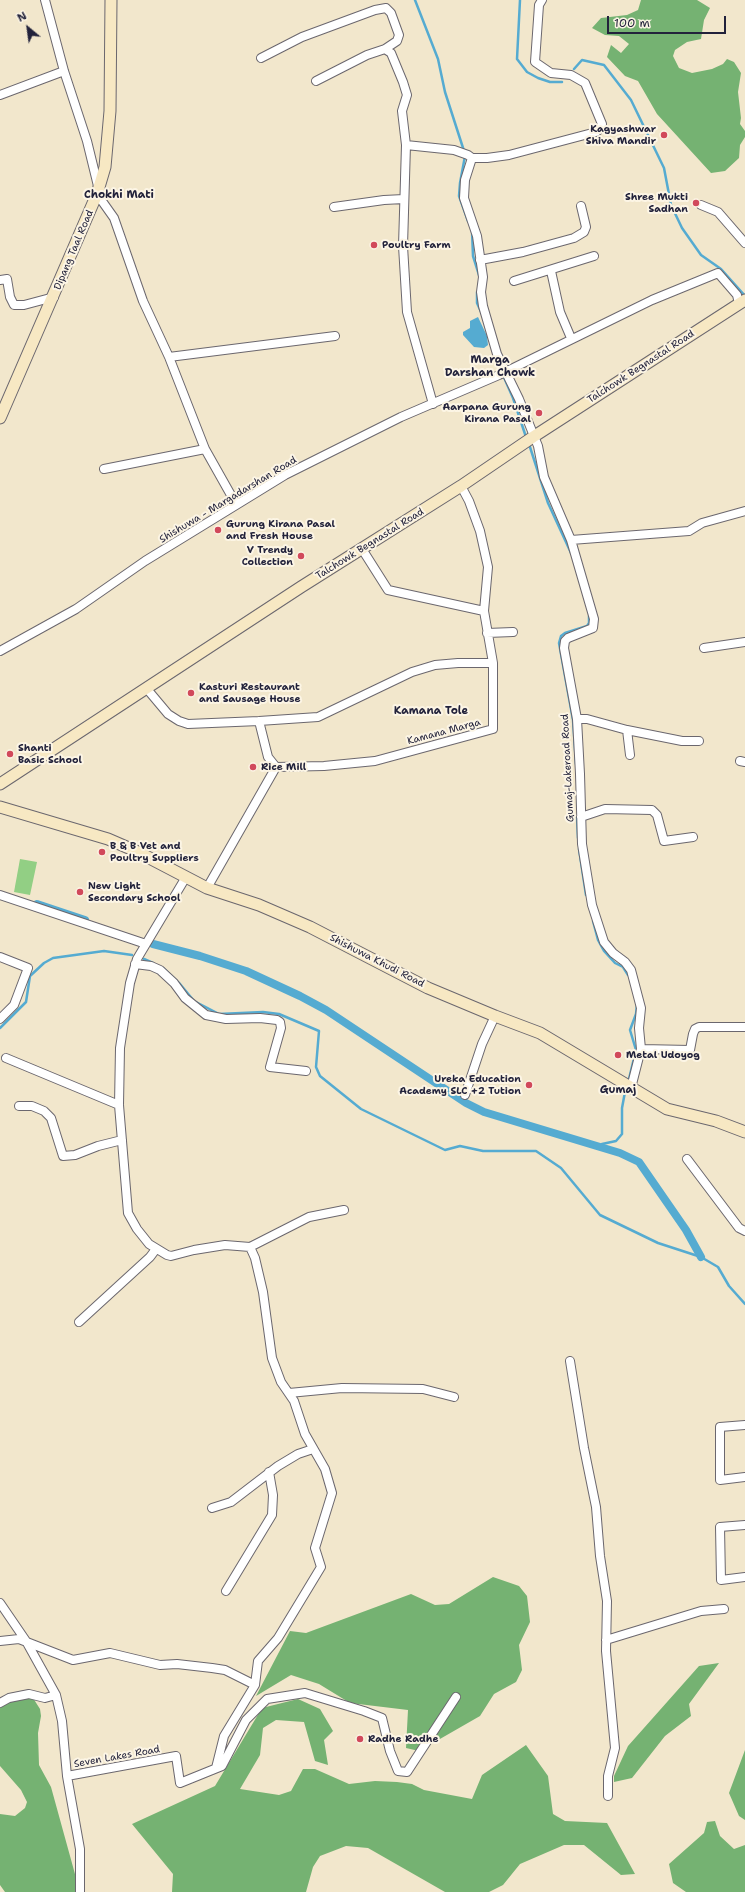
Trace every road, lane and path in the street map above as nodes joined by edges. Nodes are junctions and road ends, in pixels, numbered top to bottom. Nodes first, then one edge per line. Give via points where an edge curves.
1 (45, 0) edge
2 (111, 0) edge
3 (542, 0) edge
4 (386, 48) junction
5 (261, 58) dead end
6 (64, 71) junction
7 (316, 81) dead end
8 (0, 95) edge
9 (406, 145) junction
10 (467, 155) junction
11 (98, 190) junction
12 (404, 199) junction
13 (700, 205) dead end
14 (581, 206) dead end
15 (334, 207) dead end
16 (745, 243) edge
17 (594, 256) dead end
18 (480, 260) junction
19 (551, 271) junction
20 (0, 280) edge
21 (514, 281) dead end
22 (54, 297) junction
23 (742, 302) edge
24 (335, 336) dead end
25 (571, 338) junction
26 (169, 357) junction
27 (502, 373) junction
28 (433, 404) junction
29 (0, 418) edge
30 (533, 437) junction
31 (205, 449) junction
32 (104, 469) dead end
33 (461, 486) junction
34 (236, 504) junction
35 (745, 511) edge
36 (571, 540) junction
37 (362, 549) junction
38 (484, 611) junction
39 (513, 632) dead end
40 (487, 633) junction
41 (745, 642) edge
42 (704, 648) dead end
43 (0, 651) edge
44 (493, 663) junction
45 (147, 689) junction
46 (577, 719) junction
47 (259, 721) junction
48 (627, 730) junction
49 (699, 741) dead end
50 (630, 755) dead end
51 (276, 767) junction
52 (0, 784) edge
53 (0, 807) edge
54 (581, 817) junction
55 (693, 837) dead end
56 (186, 877) junction
57 (208, 888) junction
58 (0, 895) edge
59 (146, 944) junction
60 (0, 957) edge
61 (135, 964) junction
62 (495, 1016) junction
63 (0, 1019) edge
64 (745, 1026) edge
65 (641, 1049) junction
66 (6, 1058) dead end
67 (306, 1071) dead end
68 (631, 1088) junction
69 (465, 1095) dead end
70 (119, 1105) junction
71 (19, 1106) dead end
72 (745, 1132) edge
73 (122, 1140) junction
74 (687, 1159) dead end
75 (344, 1210) dead end
76 (745, 1231) edge
77 (250, 1246) junction
78 (156, 1250) junction
79 (79, 1322) dead end
80 (570, 1361) dead end
81 (289, 1393) junction
82 (454, 1397) dead end
83 (745, 1425) edge
84 (313, 1450) junction
85 (269, 1472) junction
86 (745, 1477) edge
87 (212, 1508) dead end
88 (745, 1525) edge
89 (745, 1577) edge
90 (226, 1591) dead end
91 (0, 1603) edge
92 (724, 1609) dead end
93 (606, 1640) junction
94 (0, 1641) edge
95 (26, 1641) junction
96 (255, 1686) junction
97 (56, 1694) junction
98 (456, 1697) dead end
99 (0, 1703) edge
100 (216, 1768) junction
101 (67, 1776) junction
102 (608, 1796) dead end
103 (80, 1892) edge

1 - 6 street
2 - 11 main road, Dipang Taal Road via 110,111 105,167
3 - 10 street via 539,5 535,62 551,73 571,75 585,83 602,124 600,129 509,155 487,158
4 - 5 street via 397,41 399,36 391,13 386,8 302,37
4 - 7 street
4 - 9 street via 391,53 407,95 402,111
6 - 8 street
6 - 11 street via 87,141
9 - 10 street
9 - 12 street
10 - 18 street, Gumaj-Lakeroad Road via 464,198 477,236
11 - 22 main road, Dipang Taal Road
11 - 26 street via 114,218 143,301
12 - 15 street
12 - 28 street via 403,246 407,312
13 - 16 street via 723,216
14 - 18 street via 586,227 584,232 574,238 523,252
17 - 19 street
18 - 27 street, Gumaj-Lakeroad Road via 483,277 481,299
19 - 21 street
19 - 25 street via 560,312
20 - 22 street via 8,279 10,297 14,305 24,306
22 - 29 main road, Dipang Taal Road
23 - 25 street, Shishuwa - Margadarshan Road via 718,273
23 - 30 main road, Talchowk Begnastal Road
24 - 26 street
25 - 27 street, Shishuwa - Margadarshan Road
26 - 31 street
27 - 28 street, Shishuwa - Margadarshan Road
27 - 30 street, Gumaj-Lakeroad Road via 519,399
28 - 34 street, Shishuwa - Margadarshan Road via 285,475
30 - 33 main road, Talchowk Begnastal Road
30 - 36 street, Gumaj-Lakeroad Road via 538,446 544,477
31 - 32 street
31 - 34 street
33 - 37 main road, Talchowk Begnastal Road
33 - 38 street, Kamana Marga via 480,531 488,567
34 - 43 street, Shishuwa - Margadarshan Road via 145,561 76,609
35 - 36 street via 702,523 689,531
36 - 46 street, Gumaj-Lakeroad Road via 594,624 589,631 568,638 564,644
37 - 38 street via 388,590
37 - 45 main road, Talchowk Begnastal Road
38 - 40 street, Kamana Marga
39 - 40 street
40 - 44 street, Kamana Marga
41 - 42 street
44 - 47 street via 435,665 412,672 318,716
44 - 51 street, Kamana Marga via 493,729 375,761
45 - 47 street via 168,714 188,724
45 - 52 main road, Talchowk Begnastal Road
46 - 48 street via 587,719
46 - 54 street, Gumaj-Lakeroad Road
47 - 51 street via 268,757
48 - 49 street via 682,741
48 - 50 street
51 - 57 street
53 - 56 main road, Shishuwa Khudi Road via 108,839
54 - 55 street via 605,809 652,810 657,814 664,841
54 - 65 street, Gumaj-Lakeroad Road via 582,844 592,905 604,942 625,962 634,978 640,1008
56 - 57 main road, Shishuwa Khudi Road
56 - 59 street
57 - 62 main road, Shishuwa Khudi Road via 259,905 310,927 428,988
58 - 59 street
59 - 61 street
60 - 63 street via 28,968 14,1005
61 - 67 street via 160,970 185,998 206,1015 226,1020 277,1020 281,1028 270,1067
61 - 70 street via 120,1048
62 - 68 main road, Shishuwa Khudi Road via 540,1033
62 - 69 street via 482,1044
64 - 65 street via 699,1027 692,1034 690,1050
65 - 68 street, Gumaj-Lakeroad Road
66 - 70 street
68 - 72 main road, Shishuwa Khudi Road via 667,1109 716,1121
70 - 73 street
71 - 73 street via 32,1106 44,1111 51,1118 63,1156 75,1155
73 - 78 street via 128,1213 145,1239
74 - 76 street via 739,1228
75 - 77 street via 309,1217
77 - 78 street via 225,1245 171,1256
77 - 81 street via 263,1292 272,1358 281,1382
78 - 79 street
80 - 93 street via 596,1507 607,1601
81 - 82 street via 342,1388 424,1389
81 - 84 street
83 - 86 street via 720,1427 720,1480
84 - 85 street via 298,1454
84 - 96 street via 325,1469 332,1493 315,1548 321,1567 278,1638 258,1661
85 - 87 street via 231,1502
85 - 90 street via 273,1495 272,1515
88 - 89 street via 720,1528 722,1580
91 - 95 street
92 - 93 street via 701,1611
93 - 102 street via 615,1748 608,1776
94 - 95 street
95 - 96 street via 73,1660 110,1653 160,1665 177,1664 225,1670
95 - 97 street
96 - 100 street via 224,1736
97 - 99 street via 44,1698 29,1694 9,1698
97 - 101 street via 62,1721
98 - 100 street, Seven Lakes Road via 407,1772 398,1771 390,1752 382,1718 305,1693 267,1699 246,1720 222,1766
100 - 101 street, Seven Lakes Road via 180,1783 176,1756
101 - 103 street via 80,1850

